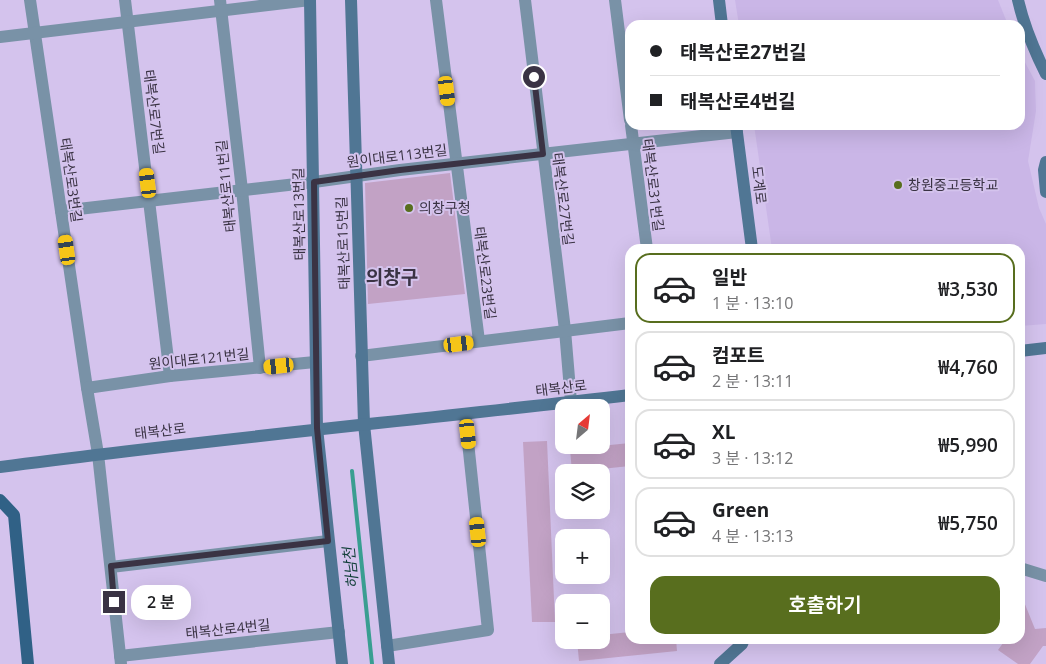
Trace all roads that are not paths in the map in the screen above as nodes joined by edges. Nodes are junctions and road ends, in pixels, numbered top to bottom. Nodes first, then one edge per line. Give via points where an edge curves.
1 (30, 0) edge
2 (125, 0) edge
3 (310, 0) edge
4 (351, 0) edge
5 (436, 0) edge
6 (524, 0) edge
7 (615, 0) edge
8 (719, 0) edge
9 (1018, 0) edge
10 (220, 5) edge
11 (721, 20) edge
12 (1023, 20) edge
13 (128, 21) junction
14 (1025, 25) edge
15 (34, 33) junction
16 (0, 37) edge
17 (1046, 74) edge
18 (625, 80) edge
19 (632, 130) edge
20 (730, 130) edge
21 (737, 130) edge
22 (633, 144) junction
23 (543, 154) junction
24 (1046, 162) edge
25 (456, 164) junction
26 (356, 176) junction
27 (314, 182) junction
28 (242, 190) junction
29 (1046, 192) edge
30 (150, 201) junction
31 (61, 211) junction
32 (646, 244) edge
33 (751, 244) edge
34 (625, 324) edge
35 (565, 330) junction
36 (479, 341) junction
37 (1046, 348) edge
38 (1025, 350) edge
39 (362, 356) junction
40 (315, 362) junction
41 (260, 368) junction
42 (170, 376) junction
43 (87, 388) junction
44 (625, 396) edge
45 (572, 399) edge
46 (597, 399) edge
47 (555, 404) edge
48 (466, 414) junction
49 (362, 424) junction
50 (320, 428) junction
51 (98, 454) junction
52 (0, 467) edge
53 (0, 500) edge
54 (328, 541) junction
55 (111, 566) junction
56 (1025, 570) edge
57 (1046, 576) edge
58 (339, 632) junction
59 (742, 644) edge
60 (387, 646) junction
61 (120, 660) edge
62 (28, 664) edge
63 (342, 664) edge
64 (389, 664) edge
65 (720, 664) edge

1 - 15 street, 태복산로3번길
2 - 13 street, 태복산로7번길
3 - 10 street
3 - 27 street, 태복산로13번길
4 - 26 street, 태복산로15번길
5 - 25 street, 태복산로23번길
6 - 23 street, 태복산로27번길
7 - 18 street
8 - 11 street
9 - 12 street
10 - 13 street
10 - 28 street, 태복산로11번길
13 - 15 street
13 - 30 street, 태복산로7번길
14 - 17 street
15 - 16 street
15 - 31 street, 태복산로3번길
19 - 22 street, 태복산로31번길
20 - 22 street, 원이대로113번길
21 - 33 street, 도계로
22 - 23 street, 원이대로113번길
22 - 32 street, 태복산로31번길
23 - 25 street, 원이대로113번길
23 - 35 street, 태복산로27번길
24 - 29 street
25 - 26 street, 원이대로113번길
25 - 36 street, 태복산로23번길
26 - 27 street, 원이대로113번길
26 - 39 street, 태복산로15번길
27 - 28 street, 원이대로113번길
27 - 40 street, 태복산로13번길
28 - 30 street, 원이대로113번길
28 - 41 street, 태복산로11번길
30 - 31 street, 원이대로113번길
30 - 42 street, 태복산로7번길
31 - 43 street, 태복산로3번길
34 - 35 street
35 - 36 street
35 - 45 street, 태복산로27번길
36 - 39 street
37 - 38 street
39 - 49 street, 태복산로15번길
40 - 41 street, 원이대로121번길
40 - 50 street, 태복산로13번길
41 - 42 street, 원이대로121번길
42 - 43 street, 원이대로121번길
43 - 51 street, 태복산로3번길
44 - 46 street, 태복산로
47 - 48 street, 태복산로
48 - 49 street, 태복산로
48 - 60 street via 488,630
49 - 50 street, 태복산로
49 - 60 street, 태복산로15번길
50 - 51 street, 태복산로
50 - 54 street, 태복산로13번길
51 - 52 street, 태복산로
51 - 55 street, 태복산로4번길
53 - 62 main road via 14,515
54 - 55 street
54 - 58 street, 태복산로13번길
55 - 61 street, 태복산로4번길
56 - 57 street
58 - 61 street, 태복산로4번길
58 - 63 street, 태복산로13번길
59 - 65 street
60 - 64 street, 태복산로15번길

